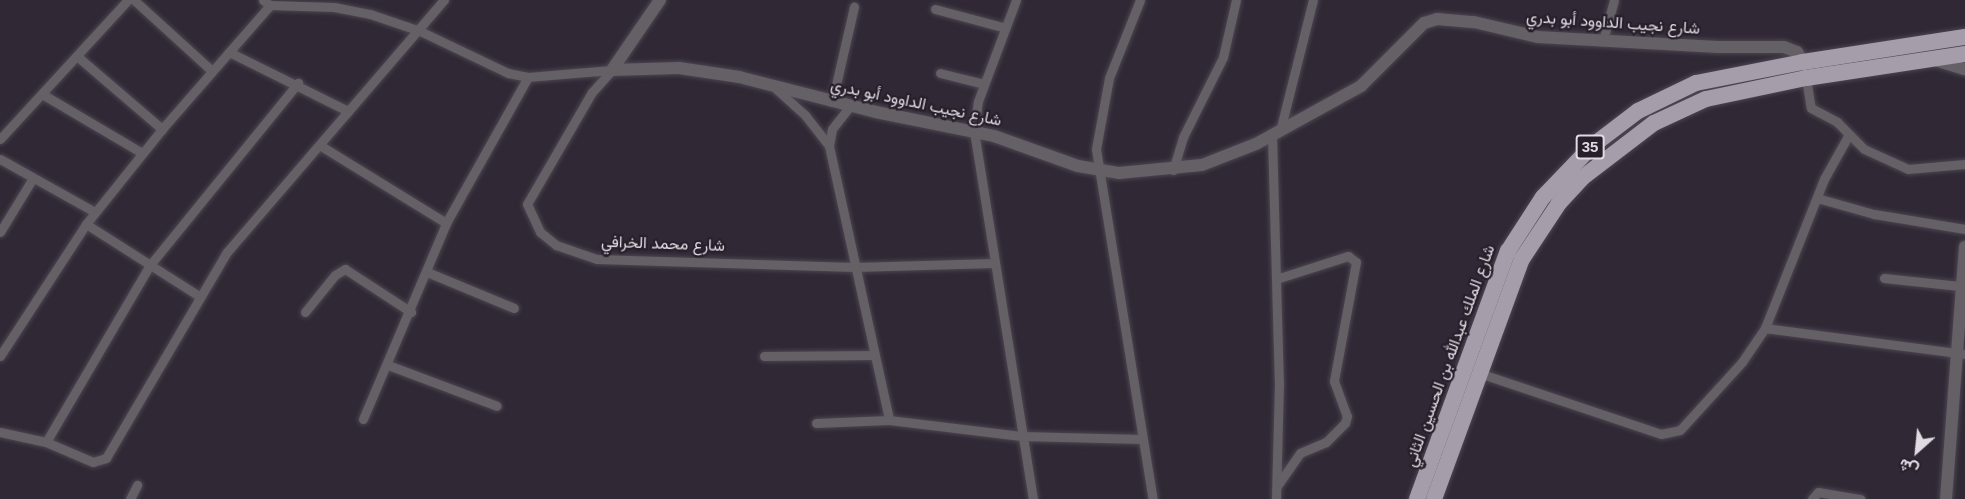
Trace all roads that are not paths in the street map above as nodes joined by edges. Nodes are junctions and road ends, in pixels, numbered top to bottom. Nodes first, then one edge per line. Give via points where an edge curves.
1 (128, 0) edge
2 (134, 0) edge
3 (444, 0) edge
4 (660, 0) edge
5 (1016, 0) edge
6 (1140, 0) edge
7 (1236, 0) edge
8 (1313, 0) edge
9 (1614, 0) edge
10 (267, 2) edge
11 (335, 3) edge
12 (854, 7) dead end
13 (935, 9) dead end
14 (1006, 28) junction
15 (420, 31) junction
16 (1965, 37) edge
17 (1603, 40) junction
18 (229, 52) junction
19 (1965, 54) edge
20 (78, 57) junction
21 (1935, 59) junction
22 (1965, 69) edge
23 (612, 70) junction
24 (1805, 70) junction
25 (212, 71) junction
26 (940, 73) dead end
27 (528, 77) junction
28 (298, 83) junction
29 (984, 84) junction
30 (775, 88) junction
31 (42, 94) junction
32 (832, 102) junction
33 (850, 106) junction
34 (348, 111) junction
35 (162, 129) junction
36 (974, 131) junction
37 (1276, 133) junction
38 (1848, 135) junction
39 (0, 139) edge
40 (321, 146) junction
41 (829, 146) junction
42 (142, 153) junction
43 (0, 159) edge
44 (1965, 164) edge
45 (1173, 170) junction
46 (1099, 172) junction
47 (33, 177) junction
48 (1817, 198) junction
49 (95, 212) junction
50 (446, 223) junction
51 (86, 224) junction
52 (1965, 229) edge
53 (0, 232) edge
54 (1965, 247) edge
55 (994, 263) junction
56 (150, 265) junction
57 (854, 267) junction
58 (428, 272) junction
59 (1884, 278) dead end
60 (1276, 279) junction
61 (1960, 286) junction
62 (199, 296) junction
63 (514, 308) dead end
64 (305, 312) dead end
65 (411, 312) junction
66 (1765, 328) junction
67 (1960, 353) edge
68 (874, 355) junction
69 (764, 356) dead end
70 (0, 357) edge
71 (388, 365) junction
72 (1479, 372) junction
73 (497, 406) dead end
74 (363, 419) dead end
75 (889, 420) junction
76 (816, 423) dead end
77 (0, 432) edge
78 (1022, 436) junction
79 (1142, 439) junction
80 (45, 442) junction
81 (137, 485) dead end
82 (1276, 488) junction
83 (129, 499) edge
84 (1033, 499) edge
85 (1153, 499) edge
86 (1276, 499) edge
87 (1417, 499) edge
88 (1434, 499) edge
89 (1812, 499) edge
90 (1860, 499) edge
91 (1946, 499) edge

1 - 20 street
2 - 25 street
3 - 15 street
4 - 23 street, شارع محمد الخرافي
5 - 14 street
6 - 46 street via 1101,111 1096,139
7 - 45 street via 1228,44 1183,137
8 - 37 street
9 - 17 street
10 - 11 street
10 - 18 street
11 - 15 street
12 - 32 street
13 - 14 street
14 - 29 street
15 - 27 street via 492,68
15 - 34 street
16 - 24 highway, شارع الملك عبدالله بن الحسين الثاني / 35
17 - 24 street, شارع نجيب الداوود أبو بدري via 1718,47 1784,46 1797,52
17 - 37 street, شارع نجيب الداوود أبو بدري via 1538,36 1474,21 1437,19 1424,23 1361,86
18 - 25 street
18 - 28 street
19 - 21 highway, شارع الملك عبدالله بن الحسين الثاني / 35
20 - 31 street
20 - 35 street
21 - 22 street
21 - 24 highway, شارع الملك عبدالله بن الحسين الثاني / 35
23 - 27 street
23 - 30 street, شارع نجيب الداوود أبو بدري via 711,71
23 - 57 street, شارع محمد الخرافي via 592,92 532,192 528,204 540,232 575,254 597,259
24 - 38 street via 1811,108 1836,122
24 - 72 highway, شارع الملك عبدالله بن الحسين الثاني / 35 via 1679,110 1627,140 1582,178 1559,203 1522,259
24 - 87 highway, شارع الملك عبدالله بن الحسين الثاني / 35 via 1696,83 1666,94 1616,126 1566,170 1508,251
25 - 35 street
26 - 29 street
27 - 50 street
28 - 34 street
28 - 56 street
29 - 36 street
30 - 32 street, شارع نجيب الداوود أبو بدري
30 - 41 street via 806,115
31 - 39 street
31 - 42 street
32 - 33 street, شارع نجيب الداوود أبو بدري
33 - 36 street, شارع نجيب الداوود أبو بدري
33 - 41 street via 836,123
34 - 40 street
35 - 42 street
36 - 46 street, شارع نجيب الداوود أبو بدري
36 - 55 street
37 - 45 street, شارع نجيب الداوود أبو بدري via 1226,158
37 - 60 street
38 - 44 street via 1864,149 1908,169
38 - 48 street
40 - 50 street
40 - 62 street via 249,224
41 - 57 street
42 - 49 street
43 - 47 street
45 - 46 street, شارع نجيب الداوود أبو بدري
46 - 79 street
47 - 49 street
47 - 53 street
48 - 52 street
48 - 66 street
49 - 51 street
50 - 58 street
51 - 56 street
51 - 70 street
54 - 61 street
55 - 57 street, شارع محمد الخرافي
55 - 78 street
56 - 62 street
56 - 80 street
57 - 68 street
58 - 63 street
58 - 65 street
59 - 61 street
60 - 82 street
60 - 82 street via 1347,256 1356,262 1334,381 1347,416 1345,423 1326,442 1300,453
61 - 67 street
62 - 80 street via 106,458 93,462
64 - 65 street via 335,275 345,269
65 - 71 street
66 - 67 street
66 - 72 street via 1742,362 1672,434 1593,414
67 - 91 street
68 - 69 street
68 - 75 street
71 - 73 street
71 - 74 street
72 - 88 highway, شارع الملك عبدالله بن الحسين الثاني / 35
75 - 76 street
75 - 78 street
77 - 80 street
78 - 79 street
78 - 84 street
79 - 85 street
81 - 83 street
82 - 86 street
89 - 90 street via 1818,492

